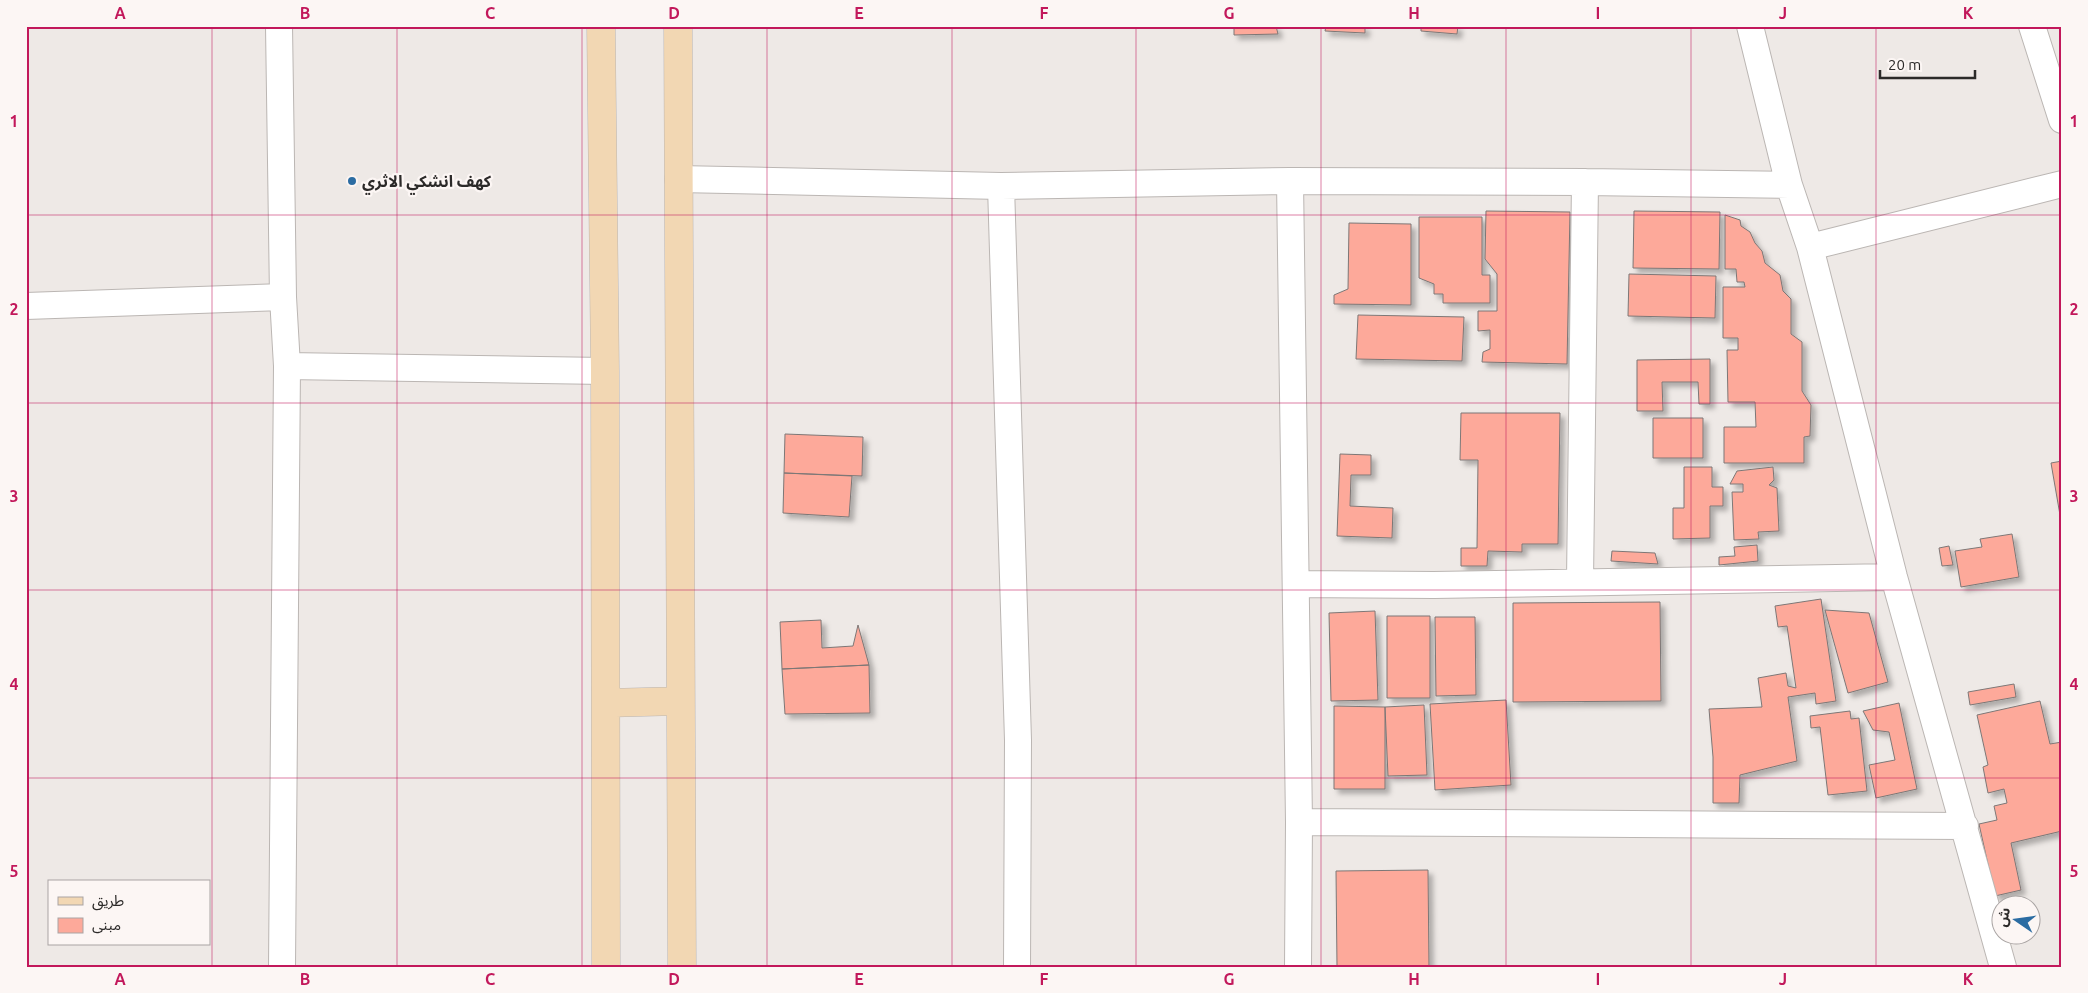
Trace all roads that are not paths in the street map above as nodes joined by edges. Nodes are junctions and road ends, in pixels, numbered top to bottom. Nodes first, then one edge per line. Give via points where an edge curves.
1 (278, 26) edge
2 (601, 26) edge
3 (678, 26) edge
4 (1750, 26) edge
5 (2032, 26) edge
6 (2062, 120) edge
7 (678, 179) junction
8 (1290, 181) junction
9 (1585, 182) junction
10 (2062, 184) edge
11 (1789, 185) junction
12 (1001, 186) junction
13 (1810, 247) junction
14 (283, 298) junction
15 (26, 306) edge
16 (286, 366) junction
17 (605, 371) junction
18 (1894, 577) junction
19 (1580, 581) junction
20 (1296, 584) junction
21 (680, 701) junction
22 (606, 702) junction
23 (1299, 822) junction
24 (1965, 826) junction
25 (282, 967) edge
26 (606, 967) edge
27 (682, 967) edge
28 (1017, 967) edge
29 (1298, 967) edge
30 (2003, 967) edge

1 - 14 street
2 - 17 main road
3 - 7 main road
4 - 11 street
5 - 6 street
7 - 12 street
7 - 21 main road
8 - 9 street
8 - 12 street
8 - 20 street
9 - 11 street
9 - 19 street
10 - 13 street
11 - 13 street
12 - 28 street via 1018,740
13 - 18 street
14 - 15 street
14 - 16 street
16 - 17 street
16 - 25 street
17 - 22 main road
18 - 19 street
18 - 24 street
19 - 20 street
20 - 23 street
21 - 22 main road
21 - 27 main road
22 - 26 main road
23 - 24 street
23 - 29 street
24 - 30 street

